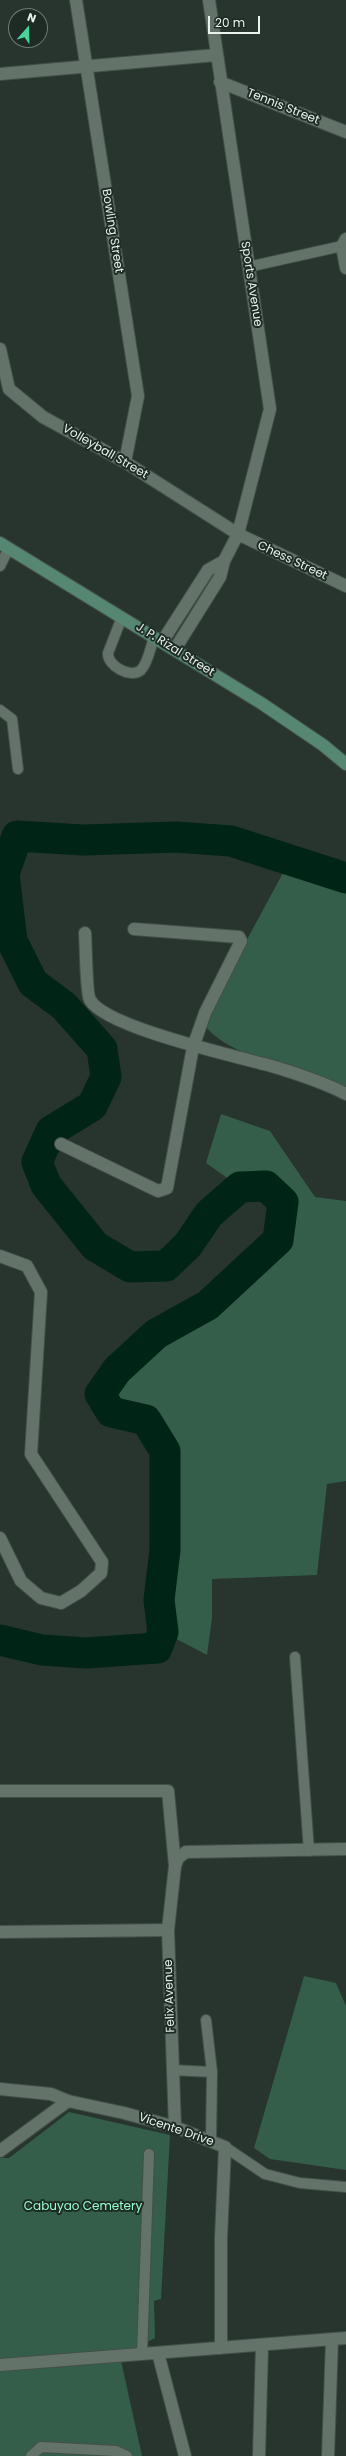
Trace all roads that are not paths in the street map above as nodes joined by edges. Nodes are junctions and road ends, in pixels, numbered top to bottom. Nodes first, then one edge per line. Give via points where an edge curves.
1 (76, 0) edge
2 (209, 0) edge
3 (216, 55) junction
4 (86, 66) junction
5 (0, 74) edge
6 (220, 82) junction
7 (346, 132) edge
8 (344, 242) edge
9 (248, 267) junction
10 (346, 268) edge
11 (0, 349) edge
12 (125, 462) junction
13 (238, 534) junction
14 (4, 546) edge
15 (224, 562) junction
16 (0, 566) edge
17 (346, 586) edge
18 (122, 617) junction
19 (158, 639) junction
20 (175, 649) junction
21 (0, 710) edge
22 (346, 764) edge
23 (18, 769) dead end
24 (134, 929) dead end
25 (85, 933) dead end
26 (194, 1047) junction
27 (346, 1094) edge
28 (61, 1144) dead end
29 (0, 1256) edge
30 (0, 1538) edge
31 (295, 1657) dead end
32 (0, 1791) edge
33 (346, 1849) edge
34 (308, 1851) junction
35 (174, 1866) junction
36 (168, 1930) junction
37 (0, 1932) edge
38 (206, 2020) dead end
39 (172, 2070) junction
40 (212, 2072) junction
41 (0, 2089) edge
42 (68, 2101) junction
43 (175, 2128) junction
44 (211, 2142) junction
45 (225, 2148) junction
46 (0, 2150) edge
47 (149, 2154) dead end
48 (346, 2188) edge
49 (346, 2338) edge
50 (332, 2340) junction
51 (262, 2346) junction
52 (222, 2348) junction
53 (158, 2353) junction
54 (142, 2354) junction
55 (0, 2365) edge
56 (31, 2456) edge
57 (126, 2456) edge
58 (185, 2456) edge
59 (259, 2456) edge
60 (328, 2456) edge

1 - 4 street, Bowling Street
2 - 3 street, Sports Avenue
3 - 4 street
3 - 6 street, Sports Avenue
4 - 5 street
4 - 12 street, Bowling Street via 138,396
6 - 7 street, Tennis Street
6 - 9 street, Sports Avenue
8 - 9 lane
8 - 10 street
9 - 13 street, Sports Avenue via 270,409
11 - 12 street, Volleyball Street via 9,389 43,417
12 - 13 street, Volleyball Street
13 - 15 street, Sports Avenue
13 - 17 street, Chess Street
14 - 16 lane
14 - 18 main road, J. P. Rizal Street
15 - 19 street via 208,570
15 - 20 street, Sports Avenue via 220,577
18 - 19 main road, J. P. Rizal Street
18 - 19 lane via 108,653 107,659 110,663 130,673 137,672 143,668
19 - 20 main road, J. P. Rizal Street
20 - 22 main road, J. P. Rizal Street via 261,703 323,745
21 - 23 lane via 12,719
24 - 26 street via 239,937 241,941 205,1013
25 - 26 street via 89,999 98,1008 132,1025
26 - 27 street via 275,1067
26 - 28 street via 167,1188 158,1191
29 - 30 street via 27,1266 41,1292 30,1454 102,1562 101,1573 81,1591 61,1603 41,1598 21,1581
31 - 34 lane
32 - 35 street, Felix Avenue via 168,1791
33 - 34 street
34 - 35 street via 186,1852 178,1858
35 - 36 street, Felix Avenue
36 - 37 street
36 - 39 street, Felix Avenue
38 - 40 lane
39 - 40 lane
39 - 43 street, Felix Avenue
40 - 44 lane
41 - 42 street, Vicente Drive via 51,2094
42 - 43 street, Vicente Drive via 124,2113
42 - 46 street
43 - 44 street, Vicente Drive
44 - 45 street, Vicente Drive
45 - 48 lane, Vicente Drive via 265,2174 300,2183
45 - 52 street via 221,2238
47 - 54 lane
49 - 50 street
50 - 51 street
50 - 60 street
51 - 52 street
51 - 59 street
52 - 53 street
53 - 54 street
53 - 58 street
54 - 55 street
56 - 57 lane via 41,2447 116,2451

